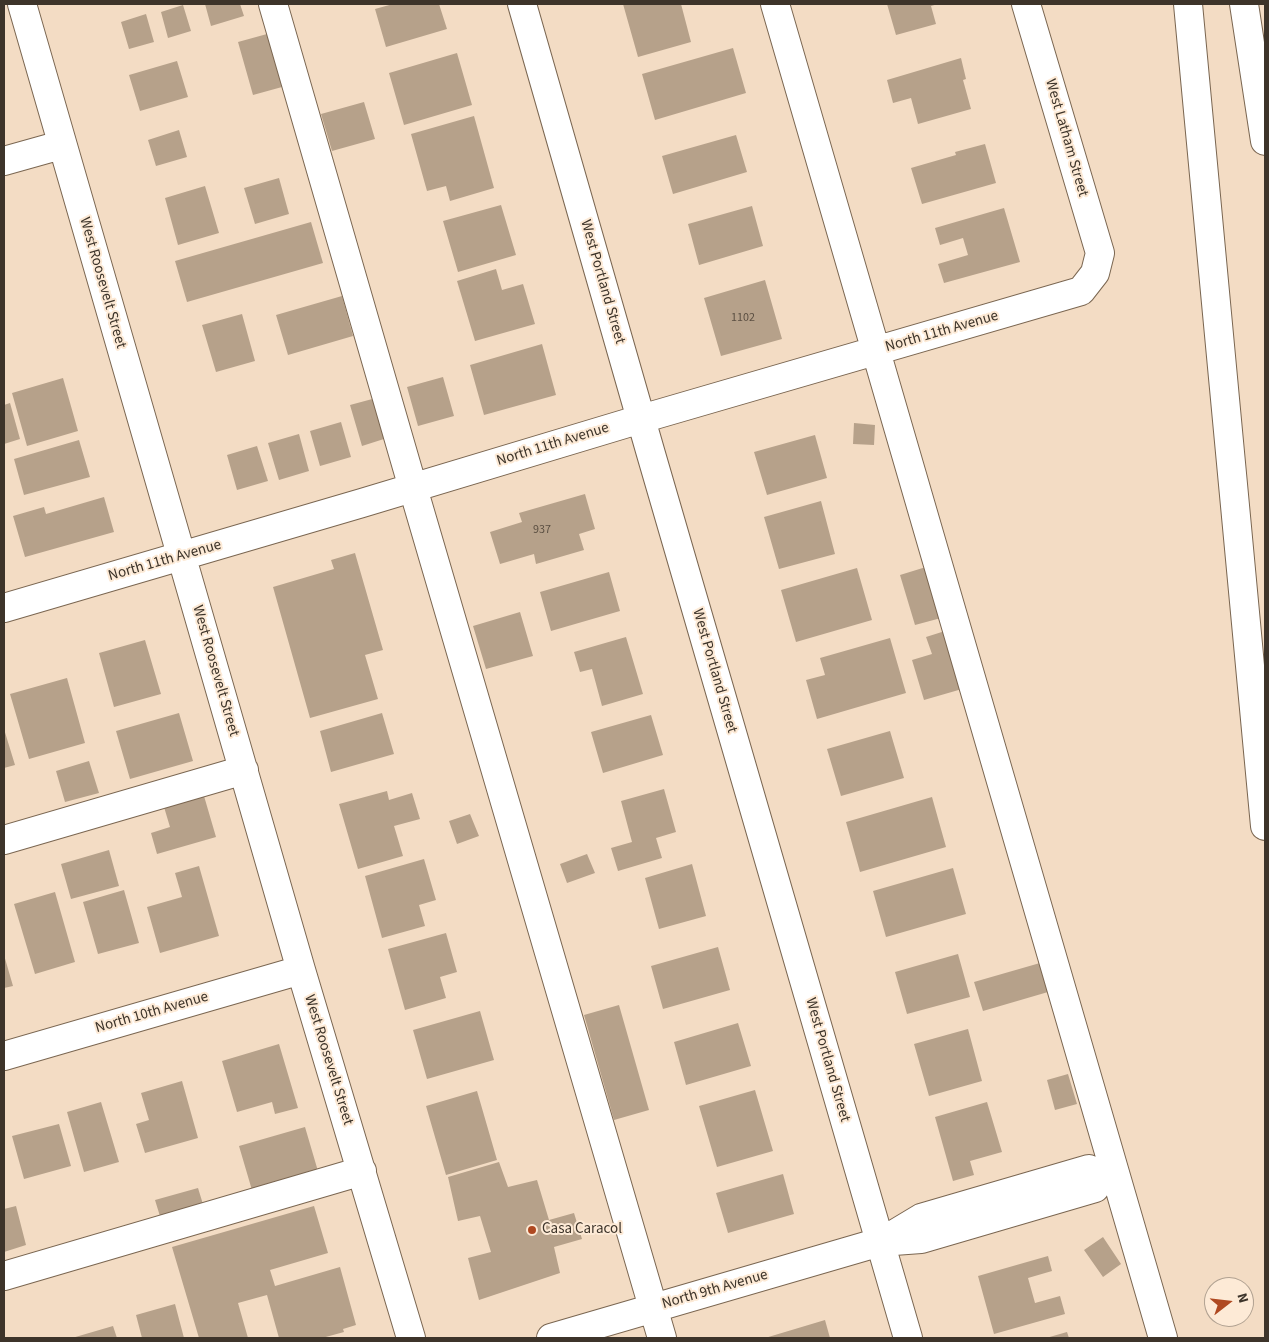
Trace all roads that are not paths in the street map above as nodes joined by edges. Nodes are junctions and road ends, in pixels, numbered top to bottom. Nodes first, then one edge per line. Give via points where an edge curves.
1 (22, 4) edge
2 (273, 4) edge
3 (522, 4) edge
4 (775, 4) edge
5 (1026, 4) edge
6 (1188, 4) edge
7 (1244, 4) edge
8 (1265, 141) edge
9 (62, 145) junction
10 (4, 161) edge
11 (1095, 273) joint
12 (876, 352) junction
13 (640, 419) junction
14 (413, 488) junction
15 (181, 557) junction
16 (4, 608) edge
17 (244, 770) junction
18 (1265, 826) edge
19 (4, 840) edge
20 (301, 970) junction
21 (4, 1056) edge
22 (362, 1170) junction
23 (1092, 1178) dead end
24 (880, 1242) junction
25 (4, 1276) edge
26 (653, 1308) junction
27 (411, 1338) edge
28 (551, 1338) edge
29 (662, 1338) edge
30 (908, 1338) edge
31 (1162, 1338) edge

1 - 9 main road, West Roosevelt Street
2 - 14 main road
3 - 13 main road, West Portland Street
4 - 12 main road
5 - 11 main road, West Latham Street via 1100,253
6 - 18 main road
7 - 8 main road
9 - 10 main road
9 - 15 main road, West Roosevelt Street
11 - 12 main road, North 11th Avenue via 1081,291
12 - 13 main road, North 11th Avenue
12 - 31 main road
13 - 14 main road, North 11th Avenue
13 - 24 main road, West Portland Street
14 - 15 main road, North 11th Avenue
14 - 26 main road
15 - 16 main road, North 11th Avenue
15 - 17 main road, West Roosevelt Street
17 - 19 main road
17 - 20 main road, West Roosevelt Street
20 - 21 main road, North 10th Avenue
20 - 22 main road, West Roosevelt Street
22 - 25 main road
22 - 27 main road, West Roosevelt Street
23 - 24 main road, North 9th Avenue via 921,1218
24 - 26 main road, North 9th Avenue
24 - 30 main road, West Portland Street
26 - 28 main road, North 9th Avenue
26 - 29 main road

